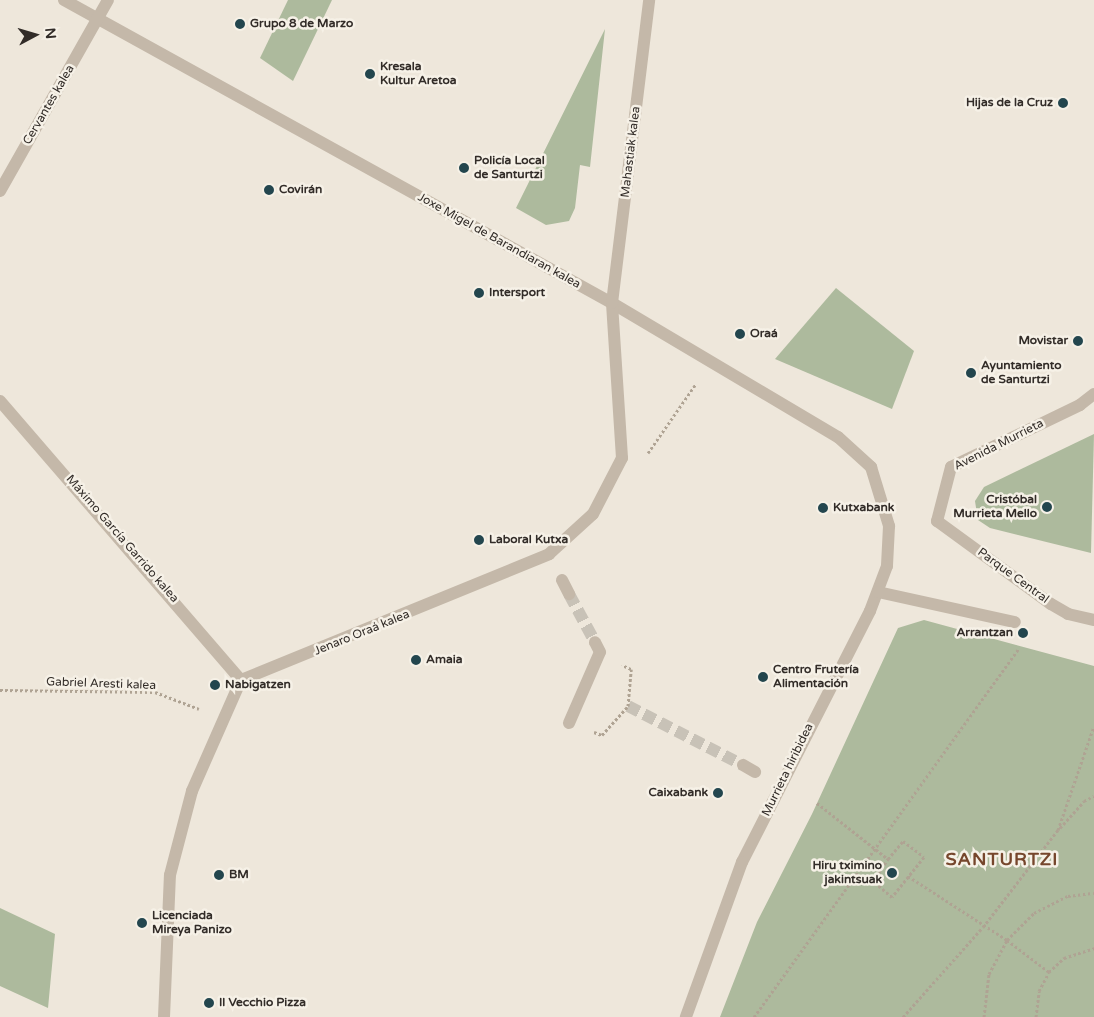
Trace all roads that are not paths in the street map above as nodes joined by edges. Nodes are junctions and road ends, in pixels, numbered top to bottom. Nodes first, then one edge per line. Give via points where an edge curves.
1 (64, 0) edge
2 (108, 0) edge
3 (649, 0) edge
4 (98, 19) junction
5 (0, 191) edge
6 (612, 304) junction
7 (1094, 394) edge
8 (0, 401) edge
9 (938, 521) joint
10 (889, 526) joint
11 (562, 580) dead end
12 (878, 592) junction
13 (569, 594) tunnel mouth
14 (1094, 620) edge
15 (1015, 622) dead end
16 (598, 647) road end
17 (241, 680) junction
18 (569, 723) road end
19 (744, 765) tunnel mouth
20 (755, 772) dead end
21 (164, 1017) edge
22 (686, 1017) edge

1 - 4 street, Joxe Migel de Barandiaran kalea
2 - 4 street, Cervantes kalea
3 - 6 street, Mahastiak kalea
4 - 5 street, Cervantes kalea
4 - 6 street, Joxe Migel de Barandiaran kalea
6 - 10 street, Joxe Migel de Barandiaran kalea via 838,437 872,467
6 - 17 street, Jenaro Oraá kalea via 622,458 593,514 549,554
7 - 9 street, Avenida Murrieta via 1080,405 951,467
8 - 17 street, Máximo García Garrido kalea
9 - 14 street, Parque Central via 1051,604 1068,614
10 - 12 street, Murrieta hiribidea via 888,566
11 - 13 street
12 - 15 street
12 - 22 street, Murrieta hiribidea via 742,862
16 - 18 street
17 - 21 street via 192,791 170,874
19 - 20 street

